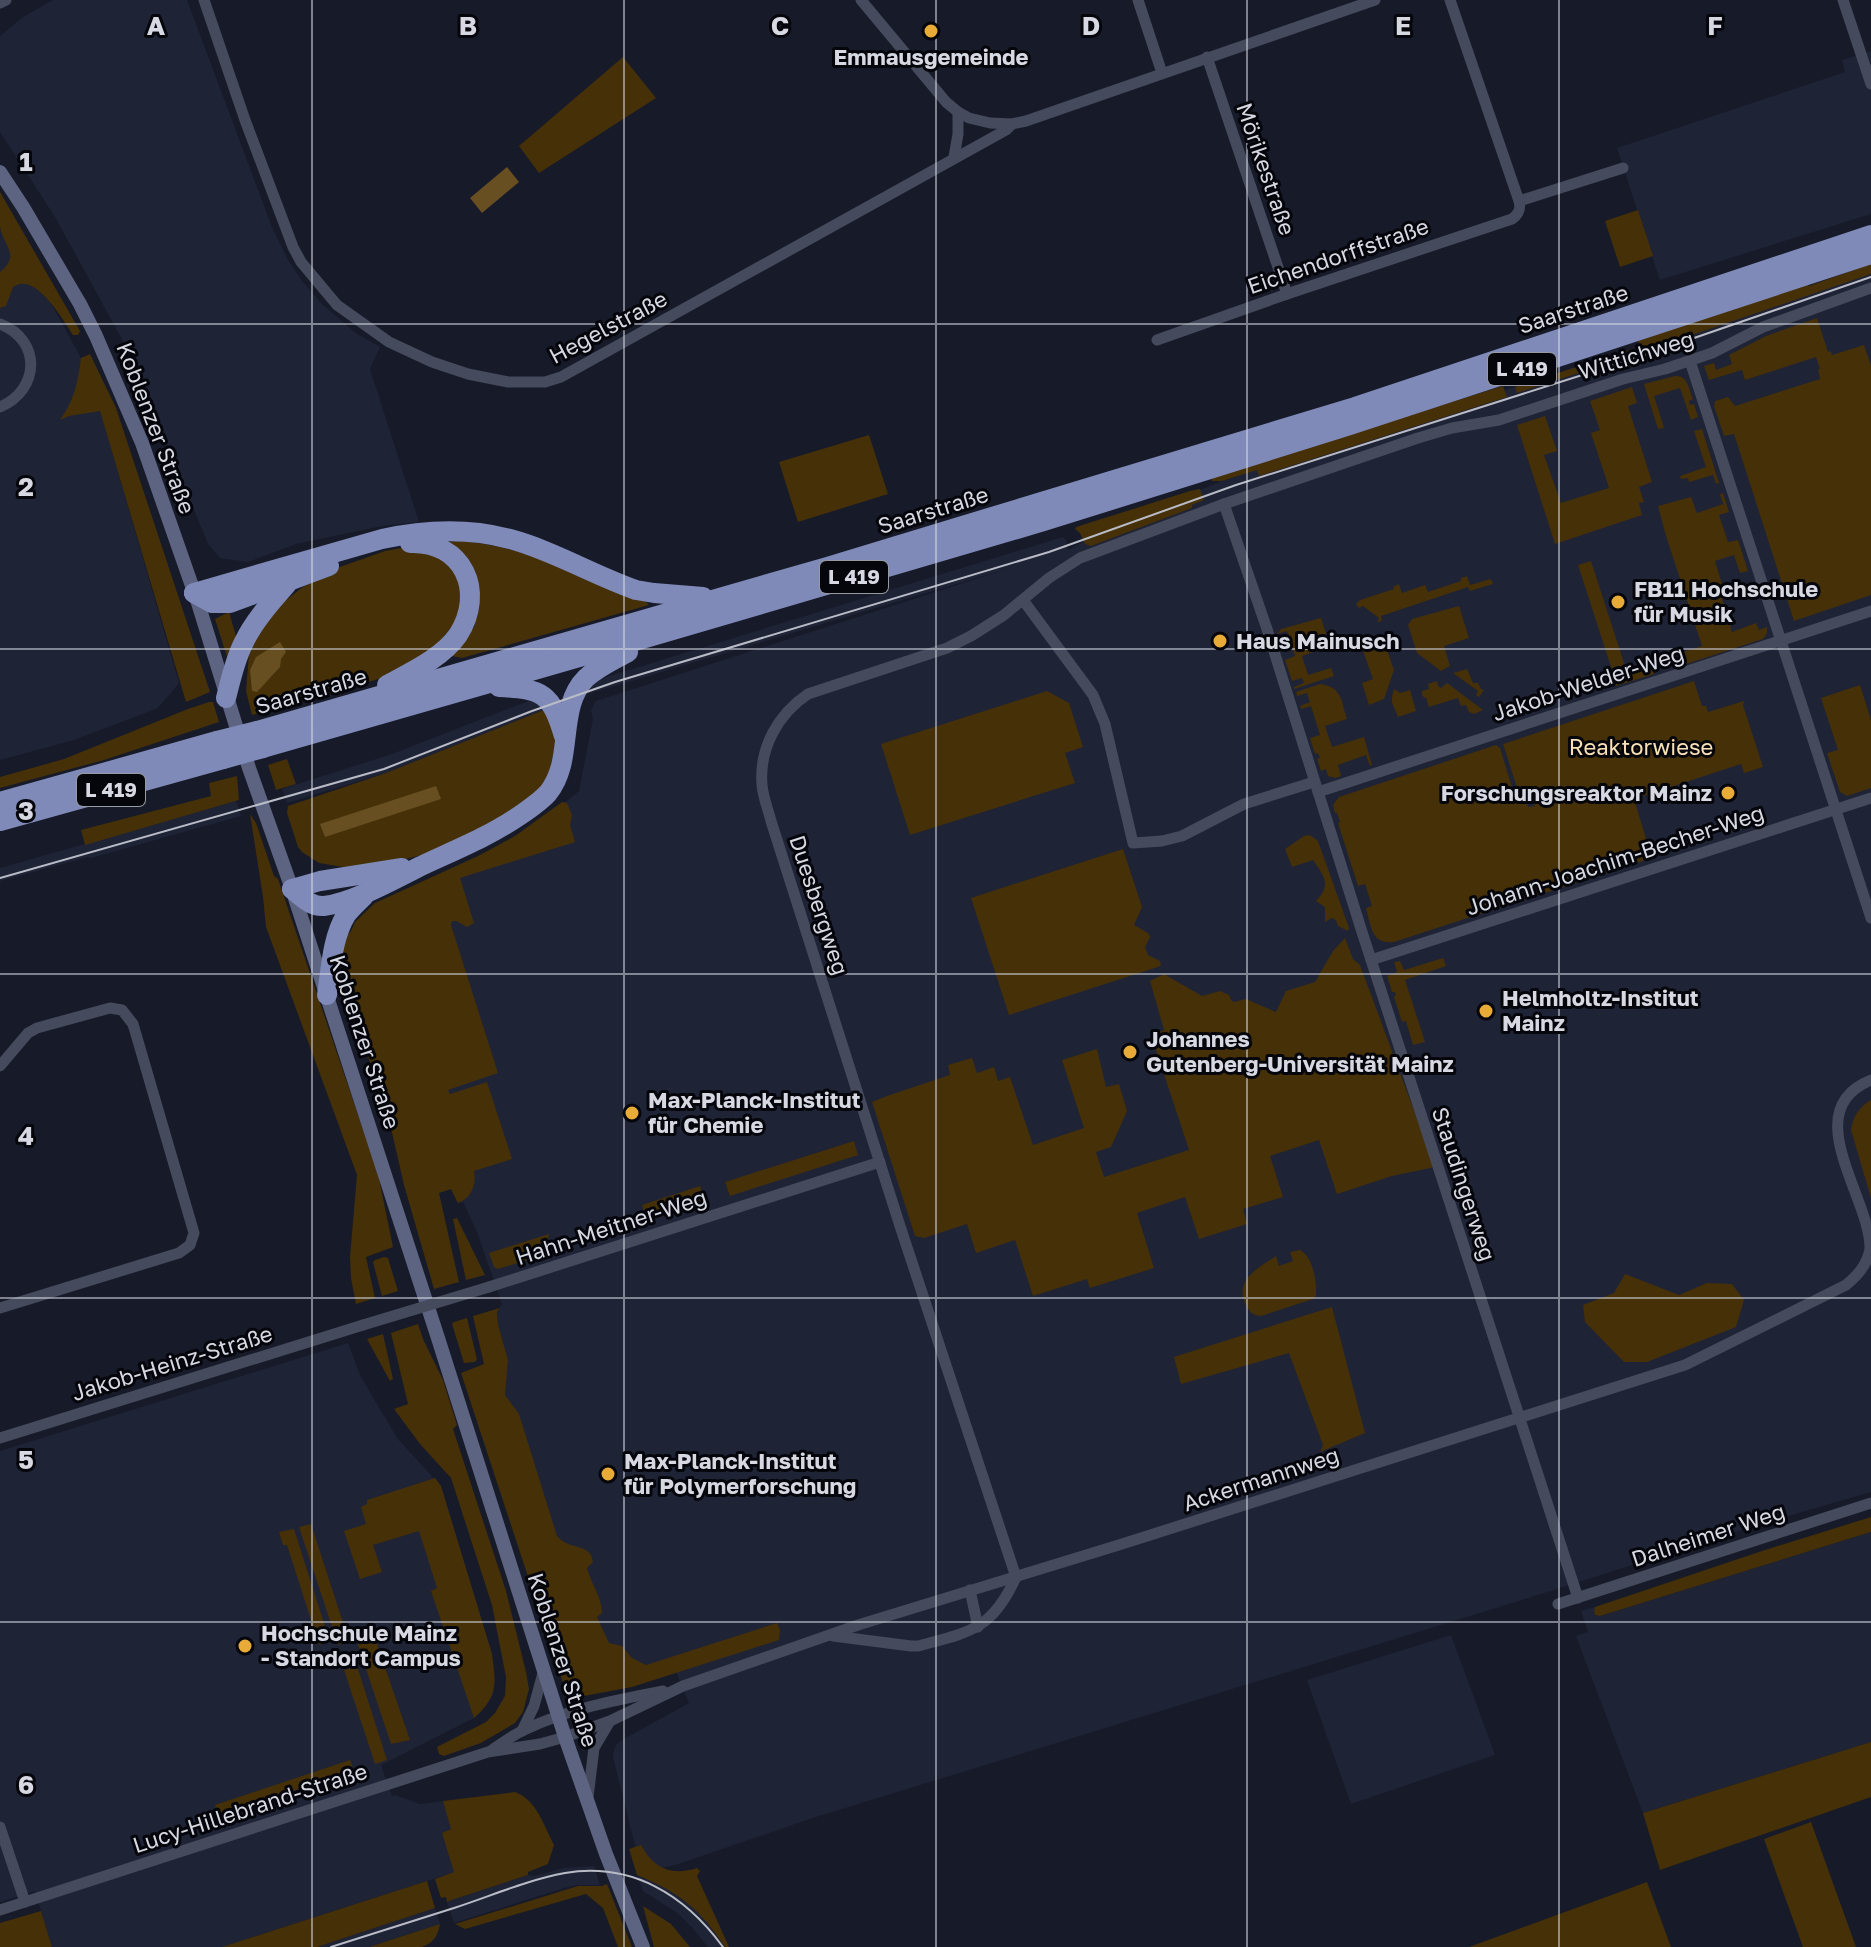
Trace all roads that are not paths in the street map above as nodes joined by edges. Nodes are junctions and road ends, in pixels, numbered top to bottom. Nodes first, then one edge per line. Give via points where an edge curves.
1 (6, 0) edge
2 (204, 0) edge
3 (861, 0) edge
4 (1138, 0) edge
5 (1375, 0) edge
6 (1450, 0) edge
7 (1843, 0) edge
8 (0, 3) edge
9 (1866, 48) edge
10 (1207, 57) junction
11 (1162, 73) junction
12 (1871, 84) edge
13 (958, 112) junction
14 (1012, 124) junction
15 (954, 157) junction
16 (1623, 168) dead end
17 (0, 172) edge
18 (1519, 201) junction
19 (1871, 235) edge
20 (1871, 254) edge
21 (1871, 288) edge
22 (1287, 294) junction
23 (0, 324) edge
24 (1157, 340) dead end
25 (1690, 361) junction
26 (0, 407) edge
27 (1224, 504) junction
28 (290, 581) junction
29 (194, 593) junction
30 (719, 598) junction
31 (1023, 600) junction
32 (1871, 611) edge
33 (663, 633) junction
34 (1781, 640) junction
35 (479, 687) junction
36 (226, 698) junction
37 (351, 704) junction
38 (260, 739) junction
39 (565, 740) junction
40 (220, 750) junction
41 (1316, 787) junction
42 (1871, 798) edge
43 (0, 802) edge
44 (1836, 809) junction
45 (0, 821) edge
46 (424, 865) junction
47 (292, 889) junction
48 (368, 891) junction
49 (1871, 918) edge
50 (1371, 960) junction
51 (327, 995) junction
52 (0, 1066) edge
53 (1871, 1080) edge
54 (880, 1162) junction
55 (0, 1308) edge
56 (359, 1326) joint
57 (1519, 1419) junction
58 (0, 1438) edge
59 (1871, 1503) edge
60 (1016, 1577) junction
61 (970, 1590) junction
62 (1578, 1598) junction
63 (1558, 1604) dead end
64 (978, 1627) junction
65 (829, 1635) junction
66 (543, 1673) junction
67 (683, 1686) junction
68 (558, 1716) junction
69 (610, 1721) junction
70 (522, 1731) junction
71 (565, 1737) junction
72 (488, 1752) junction
73 (587, 1801) junction
74 (0, 1827) edge
75 (25, 1902) junction
76 (0, 1910) edge
77 (643, 1947) edge

1 - 8 street
2 - 15 street, Hegelstraße via 273,198 301,262 337,305 389,342 468,374 508,382 561,377
3 - 13 street
4 - 11 street
5 - 10 street, Hegelstraße
6 - 18 street
7 - 9 street
9 - 12 street
10 - 11 street, Hegelstraße
10 - 22 street, Mörikestraße
11 - 14 street, Hegelstraße
13 - 14 street, Hegelstraße via 979,121
13 - 15 street
14 - 15 street, Hegelstraße
16 - 18 street, Eichendorffstraße
17 - 29 main road, Koblenzer Straße via 96,336 142,443
18 - 22 street, Eichendorffstraße via 1512,219
19 - 30 highway, Saarstraße / L 419 via 1355,407
20 - 33 highway, Saarstraße / L 419 via 1350,425
21 - 25 street, Wittichweg via 1763,327
22 - 24 street, Eichendorffstraße
23 - 26 street via 24,342 30,364 22,392
25 - 27 street, Wittichweg via 1499,420 1418,438
25 - 34 street
27 - 31 street, Duesbergweg via 1080,558
27 - 41 street, Staudingerweg
28 - 29 highway via 230,603 212,603
28 - 36 highway via 244,640
28 - 37 highway via 367,551 420,543 444,550 467,576 468,611 449,645
29 - 30 highway via 382,539 444,532 510,539 636,590
29 - 36 main road, Koblenzer Straße
30 - 37 highway, Saarstraße / L 419
31 - 41 street via 1100,709 1133,843 1182,836 1244,804
31 - 54 street, Duesbergweg via 947,648 808,694 784,715 767,745 762,785 771,821
32 - 34 street, Jakob-Welder-Weg
33 - 35 highway, Saarstraße / L 419
33 - 39 highway via 583,682 571,706
34 - 41 street, Jakob-Welder-Weg
34 - 44 street
35 - 38 highway, Saarstraße / L 419
35 - 39 highway via 542,695 555,709
36 - 47 main road, Koblenzer Straße
37 - 38 highway, Saarstraße / L 419
38 - 40 highway, Saarstraße / L 419, bridge
39 - 46 highway via 560,771 543,799 490,834
40 - 43 highway, Saarstraße / L 419
40 - 45 highway, Saarstraße / L 419
41 - 50 street, Staudingerweg
42 - 44 street, Johann-Joachim-Becher-Weg
44 - 49 street
44 - 50 street, Johann-Joachim-Becher-Weg
46 - 47 highway
46 - 48 highway
47 - 48 highway via 324,906
47 - 51 main road, Koblenzer Straße
48 - 51 highway via 341,926
50 - 57 street, Staudingerweg
51 - 66 main road, Koblenzer Straße
52 - 55 street via 33,1030 102,1009 122,1010 133,1024 194,1233 179,1253
53 - 57 street, Ackermannweg via 1853,1091 1839,1115 1841,1141 1869,1229 1870,1250 1860,1273 1846,1285 1685,1365
54 - 56 street, Hahn-Meitner-Weg, bridge
54 - 60 street, Duesbergweg
56 - 58 street, Jakob-Heinz-Straße
57 - 60 street, Ackermannweg
57 - 62 street, Staudingerweg
59 - 62 street, Dalheimer Weg
60 - 61 street, Ackermannweg
60 - 64 street, Ackermannweg via 1004,1601
61 - 64 street
61 - 65 street, Ackermannweg
62 - 63 street, Dalheimer Weg
64 - 65 street, Ackermannweg via 918,1646
65 - 67 street, Ackermannweg
66 - 68 main road, Koblenzer Straße
66 - 70 street
67 - 68 street, Ackermannweg
67 - 69 street, Ackermannweg
68 - 70 street, Lucy-Hillebrand-Straße
68 - 71 main road, Koblenzer Straße
69 - 71 street, Ackermannweg
69 - 73 street via 594,1748
70 - 72 street, Lucy-Hillebrand-Straße
71 - 72 street, Lucy-Hillebrand-Straße
71 - 73 main road, Koblenzer Straße
72 - 75 street, Lucy-Hillebrand-Straße
73 - 77 main road, Koblenzer Straße
74 - 75 street
75 - 76 street, Lucy-Hillebrand-Straße

